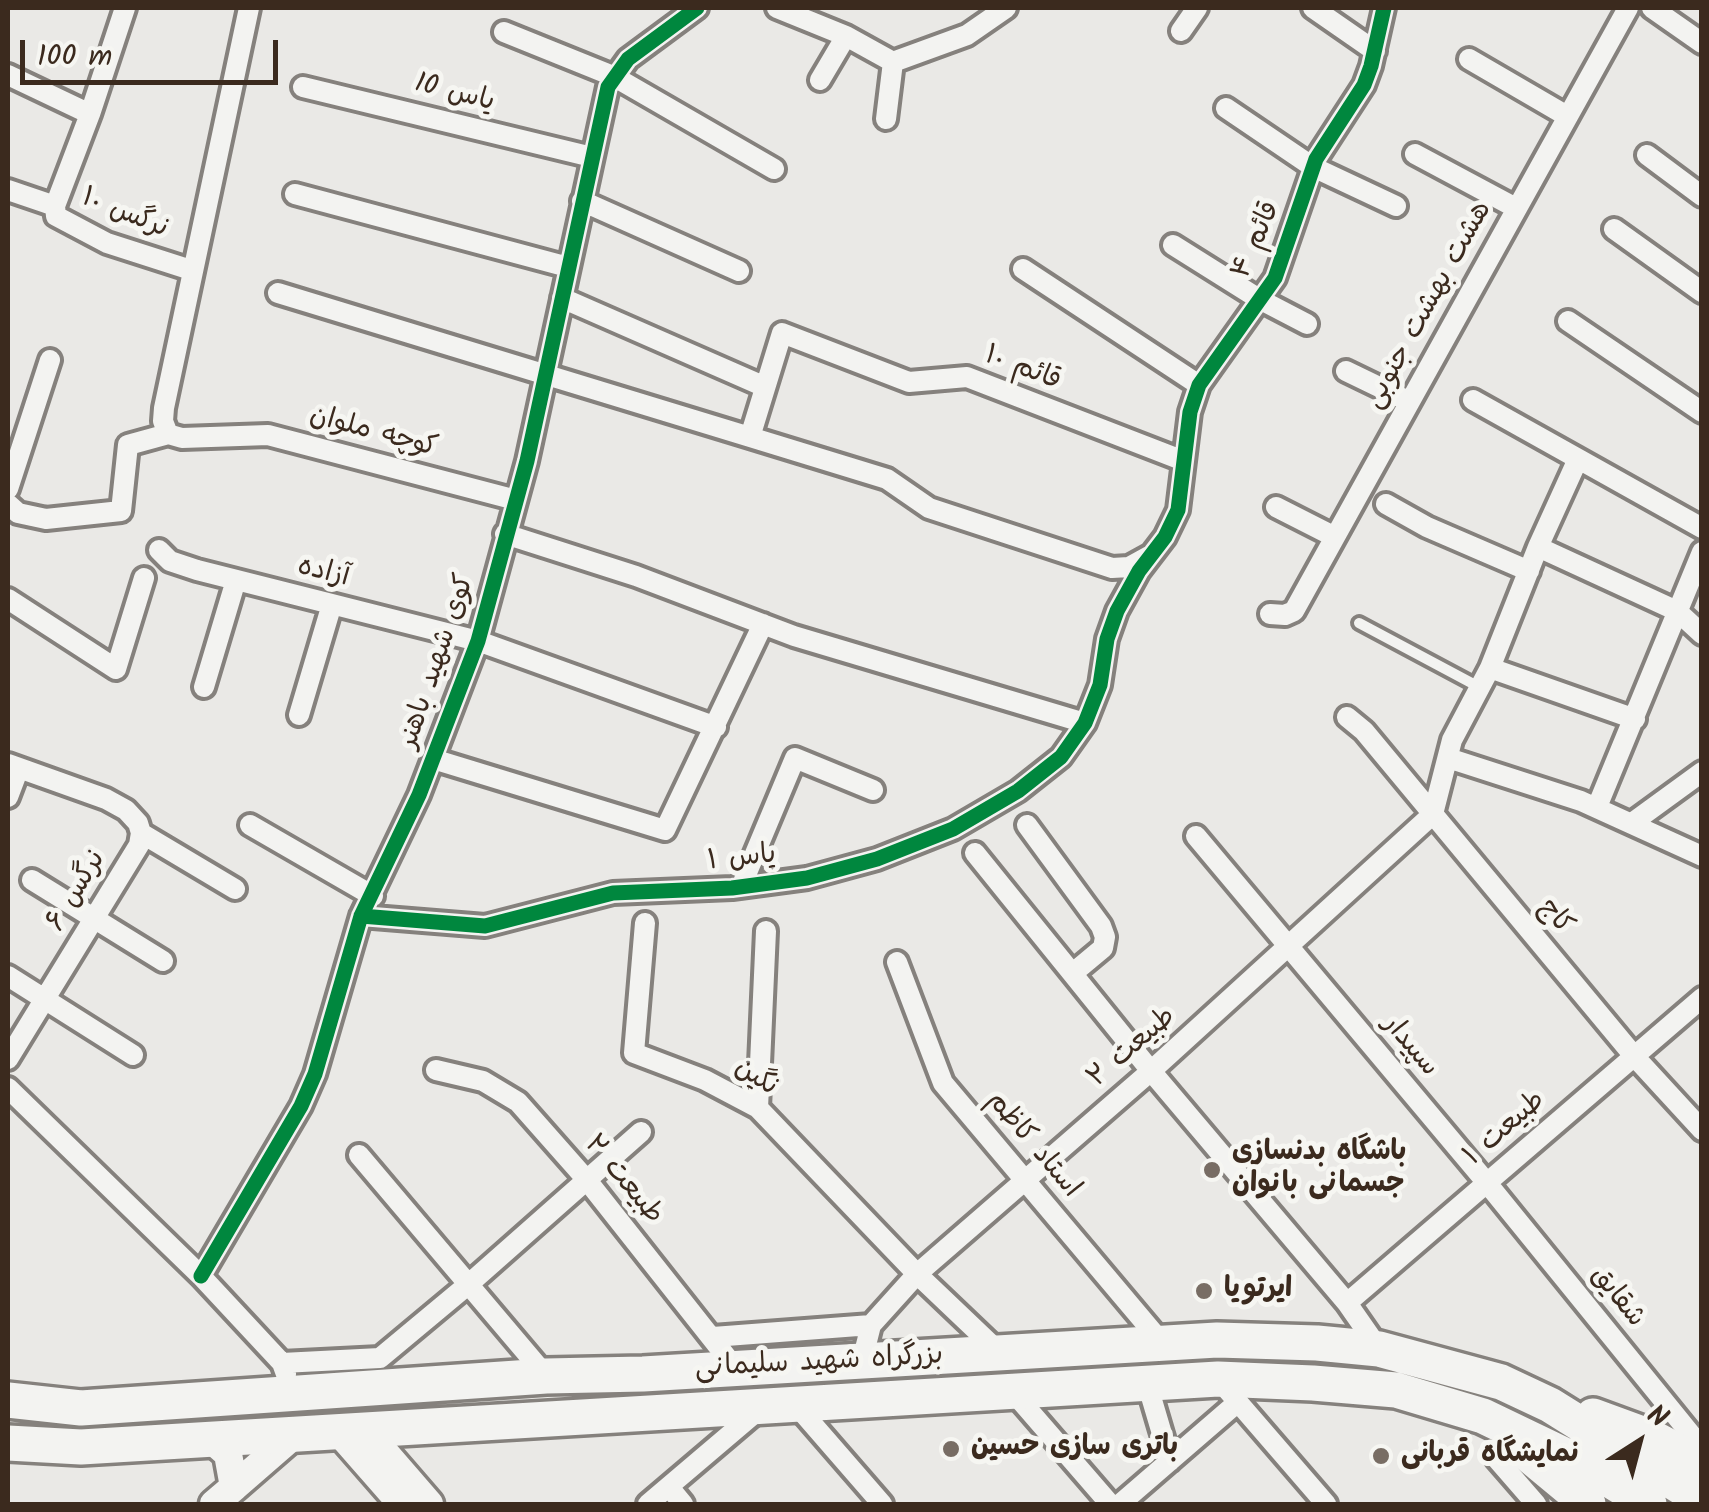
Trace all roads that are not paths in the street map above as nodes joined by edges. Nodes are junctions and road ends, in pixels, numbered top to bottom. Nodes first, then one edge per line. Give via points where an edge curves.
1 (124, 8) edge
2 (249, 8) edge
3 (697, 8) edge
4 (778, 8) edge
5 (1006, 8) edge
6 (1197, 8) edge
7 (1313, 8) edge
8 (1384, 8) edge
9 (1628, 8) edge
10 (1652, 8) edge
11 (1181, 30) dead end
12 (504, 32) dead end
13 (846, 36) junction
14 (1702, 43) edge
15 (1375, 51) junction
16 (1468, 59) dead end
17 (893, 62) junction
18 (8, 75) edge
19 (614, 76) junction
20 (820, 80) dead end
21 (303, 86) dead end
22 (1226, 108) dead end
23 (90, 114) junction
24 (1567, 116) junction
25 (886, 119) dead end
26 (1415, 154) dead end
27 (1647, 155) dead end
28 (592, 157) junction
29 (1314, 167) junction
30 (774, 169) dead end
31 (8, 190) edge
32 (295, 194) dead end
33 (1702, 196) edge
34 (582, 201) junction
35 (54, 206) junction
36 (1396, 206) dead end
37 (1516, 208) junction
38 (1614, 228) dead end
39 (1174, 245) dead end
40 (568, 268) junction
41 (1022, 269) dead end
42 (191, 270) junction
43 (739, 271) dead end
44 (1702, 292) edge
45 (278, 293) dead end
46 (562, 298) junction
47 (1259, 299) junction
48 (1568, 321) dead end
49 (1308, 324) dead end
50 (50, 360) dead end
51 (1346, 371) dead end
52 (546, 374) junction
53 (763, 386) junction
54 (1199, 386) junction
55 (1408, 400) junction
56 (1473, 400) dead end
57 (1702, 412) edge
58 (168, 434) junction
59 (750, 437) junction
60 (1578, 459) junction
61 (1184, 461) junction
62 (8, 489) edge
63 (516, 500) junction
64 (8, 504) edge
65 (1386, 504) dead end
66 (1276, 507) dead end
67 (1702, 528) edge
68 (506, 534) junction
69 (1335, 537) junction
70 (1538, 547) junction
71 (159, 550) dead end
72 (1702, 552) edge
73 (1152, 554) junction
74 (1528, 571) junction
75 (144, 578) dead end
76 (236, 580) junction
77 (8, 599) edge
78 (332, 604) junction
79 (1677, 611) junction
80 (1270, 614) dead end
81 (1359, 623) dead end
82 (763, 624) junction
83 (1702, 634) edge
84 (478, 642) junction
85 (1490, 668) junction
86 (204, 687) dead end
87 (1480, 687) junction
88 (299, 714) dead end
89 (1346, 717) dead end
90 (1635, 719) junction
91 (1086, 723) junction
92 (716, 727) junction
93 (433, 758) junction
94 (1448, 758) junction
95 (13, 766) edge
96 (1702, 772) edge
97 (873, 790) dead end
98 (8, 797) edge
99 (1597, 808) junction
100 (1433, 814) junction
101 (1027, 824) dead end
102 (1632, 824) junction
103 (250, 825) dead end
104 (141, 834) junction
105 (1196, 836) dead end
106 (975, 853) dead end
107 (1702, 856) edge
108 (32, 880) dead end
109 (741, 887) junction
110 (235, 888) dead end
111 (373, 896) junction
112 (361, 916) junction
113 (93, 919) junction
114 (645, 923) dead end
115 (766, 931) dead end
116 (1289, 946) junction
117 (163, 961) dead end
118 (897, 962) dead end
119 (1073, 973) junction
120 (8, 976) edge
121 (46, 998) junction
122 (1702, 998) edge
123 (133, 1055) dead end
124 (1634, 1056) junction
125 (8, 1059) edge
126 (436, 1070) dead end
127 (1150, 1071) junction
128 (8, 1088) edge
129 (758, 1108) junction
130 (1702, 1130) edge
131 (641, 1132) dead end
132 (359, 1154) dead end
133 (1024, 1178) junction
134 (586, 1179) junction
135 (1487, 1183) junction
136 (917, 1274) junction
137 (201, 1276) junction
138 (470, 1284) junction
139 (1347, 1303) junction
140 (871, 1326) junction
141 (713, 1337) junction
142 (1162, 1343) junction
143 (1379, 1349) junction
144 (1000, 1353) junction
145 (862, 1361) junction
146 (736, 1369) junction
147 (546, 1376) junction
148 (288, 1379) junction
149 (1146, 1384) junction
150 (1228, 1391) junction
151 (1013, 1392) junction
152 (8, 1400) edge
153 (1550, 1405) junction
154 (779, 1406) junction
155 (1483, 1416) junction
156 (352, 1431) junction
157 (295, 1434) junction
158 (211, 1440) junction
159 (8, 1444) edge
160 (1702, 1448) edge
161 (1599, 1455) junction
162 (1496, 1458) dead end
163 (1170, 1461) junction
164 (1702, 1464) edge
165 (669, 1487) junction
166 (402, 1494) edge
167 (224, 1496) edge
168 (1702, 1500) edge
169 (429, 1504) edge
170 (648, 1504) edge
171 (684, 1504) edge
172 (882, 1504) edge
173 (1110, 1504) edge
174 (1120, 1504) edge
175 (1326, 1504) edge
176 (1536, 1504) edge
177 (1588, 1504) edge
178 (1649, 1504) edge

1 - 23 street, نرگس ۱۰
2 - 42 street
3 - 19 street, کوی شهید باهنر
4 - 13 street
5 - 17 street via 967,35
6 - 11 street
7 - 15 street
8 - 15 street, قائم ۴
9 - 24 street, هشت بهشت جنوبی
10 - 14 street
12 - 19 street
13 - 17 street
13 - 20 street
15 - 29 street, قائم ۴ via 1364,85
16 - 24 street
17 - 25 street
18 - 23 street
19 - 28 street, کوی شهید باهنر
19 - 30 street
21 - 28 street, یاس 10
22 - 29 street
23 - 35 street, نرگس ۱۰
24 - 37 street, هشت بهشت جنوبی
26 - 37 street
27 - 33 street
28 - 34 street, کوی شهید باهنر
29 - 36 street
29 - 47 street, قائم ۴ via 1282,261
31 - 35 street
32 - 40 street
34 - 40 street, کوی شهید باهنر
34 - 43 street
35 - 42 street, نرگس ۱۰ via 56,216 107,243
37 - 55 street, هشت بهشت جنوبی
38 - 44 street
39 - 47 street
40 - 46 street, کوی شهید باهنر
41 - 54 street
42 - 58 street via 164,408
45 - 52 street
46 - 52 street, کوی شهید باهنر
46 - 53 street
47 - 49 street
47 - 54 street, قائم ۴
48 - 57 street
50 - 62 street
51 - 55 street
52 - 59 street
52 - 63 street, کوی شهید باهنر
53 - 59 street
53 - 61 street, قائم ۱۰ via 782,333 908,382 967,376
54 - 61 street, قائم ۴
55 - 69 street, هشت بهشت جنوبی
56 - 60 street
58 - 63 street, کوچه ملوان via 268,435
58 - 64 street via 128,444 121,511 46,520
59 - 73 street via 887,480 929,508 1112,568
60 - 67 street
60 - 70 street
61 - 73 street, قائم ۴ via 1178,510
63 - 68 street, کوی شهید باهنر
65 - 74 street
66 - 69 street
68 - 82 street
68 - 84 street, کوی شهید باهنر
69 - 80 street, هشت بهشت جنوبی via 1294,611
70 - 74 street
70 - 79 street
71 - 76 street, آزاده via 170,561
72 - 79 street
73 - 91 street, یاس ۱ via 1118,611
74 - 85 street
75 - 77 street via 116,669
76 - 78 street, آزاده
76 - 86 street
78 - 84 street, آزاده
78 - 88 street
79 - 83 street
79 - 90 street
81 - 87 lane
82 - 91 street
82 - 92 street
84 - 92 street, آزاده
84 - 93 street, کوی شهید باهنر
85 - 87 street
85 - 90 street
87 - 94 street
89 - 100 street, کاج
90 - 99 street
91 - 109 street, یاس ۱ via 1061,758 953,829 824,874
92 - 93 street via 665,830
93 - 111 street, کوی شهید باهنر
94 - 99 street
94 - 100 street
95 - 98 street
95 - 104 street, نرگس ۶ via 106,799 126,810
96 - 102 street
97 - 109 street via 795,758
99 - 102 street
100 - 116 street, طبیعت ۲
100 - 124 street, کاج
101 - 119 street via 1105,937 1104,948
102 - 107 street
103 - 111 street
104 - 110 street
104 - 113 street, نرگس ۶
105 - 116 street, سپیدار
106 - 119 street
108 - 113 street
109 - 112 street, یاس ۱ via 612,893 485,926
111 - 112 street, کوی شهید باهنر
112 - 137 street, کوی شهید باهنر via 301,1106
113 - 117 street
113 - 121 street, نرگس ۶
114 - 129 street, نگین via 634,1053
115 - 129 street
116 - 127 street, طبیعت ۲
116 - 135 street, سپیدار
118 - 133 street, استاد کاظم via 943,1083
119 - 127 street
120 - 121 street
121 - 123 street
121 - 125 street, نرگس ۶
122 - 124 street, طبیعت ۱
124 - 130 street, کاج
124 - 135 street, طبیعت ۱
126 - 134 street, طبیعت ٣ via 484,1082 518,1102
127 - 133 street, طبیعت ۲
127 - 139 street
128 - 137 street
129 - 136 street, نگین
131 - 134 street
132 - 138 street
133 - 136 street, طبیعت ۲
133 - 142 street, استاد کاظم
134 - 138 street
134 - 141 street, طبیعت ٣
135 - 139 street, طبیعت ۱
135 - 160 street, شقایق
136 - 140 street, طبیعت ۲
136 - 144 street, نگین
137 - 148 street
138 - 147 street
138 - 148 street via 380,1358
139 - 143 street
140 - 141 street
140 - 145 street
141 - 146 street, طبیعت ٣
142 - 143 highway, بزرگراه شهید سلیمانی
142 - 144 highway, بزرگراه شهید سلیمانی
143 - 153 highway, بزرگراه شهید سلیمانی via 1500,1382
144 - 145 highway, بزرگراه شهید سلیمانی
145 - 146 highway, بزرگراه شهید سلیمانی
146 - 147 highway, بزرگراه شهید سلیمانی
147 - 148 highway, بزرگراه شهید سلیمانی
148 - 152 highway, بزرگراه شهید سلیمانی via 81,1408
149 - 150 highway, بزرگراه شهید سلیمانی
149 - 151 highway, بزرگراه شهید سلیمانی
149 - 163 street
150 - 155 highway, بزرگراه شهید سلیمانی via 1396,1390
150 - 163 street
150 - 175 street
151 - 154 highway, بزرگراه شهید سلیمانی
151 - 173 street
153 - 161 highway, بزرگراه شهید سلیمانی
153 - 164 highway via 1604,1418
154 - 156 highway, بزرگراه شهید سلیمانی
154 - 165 street
154 - 172 street
155 - 161 highway, بزرگراه شهید سلیمانی
155 - 177 highway
156 - 157 highway, بزرگراه شهید سلیمانی
156 - 166 main road
157 - 158 highway, بزرگراه شهید سلیمانی
157 - 167 main road
158 - 159 highway, بزرگراه شهید سلیمانی
158 - 167 main road via 228,1454
161 - 168 highway
161 - 178 highway
162 - 176 street
163 - 174 street
165 - 170 street
165 - 171 street
166 - 169 main road

